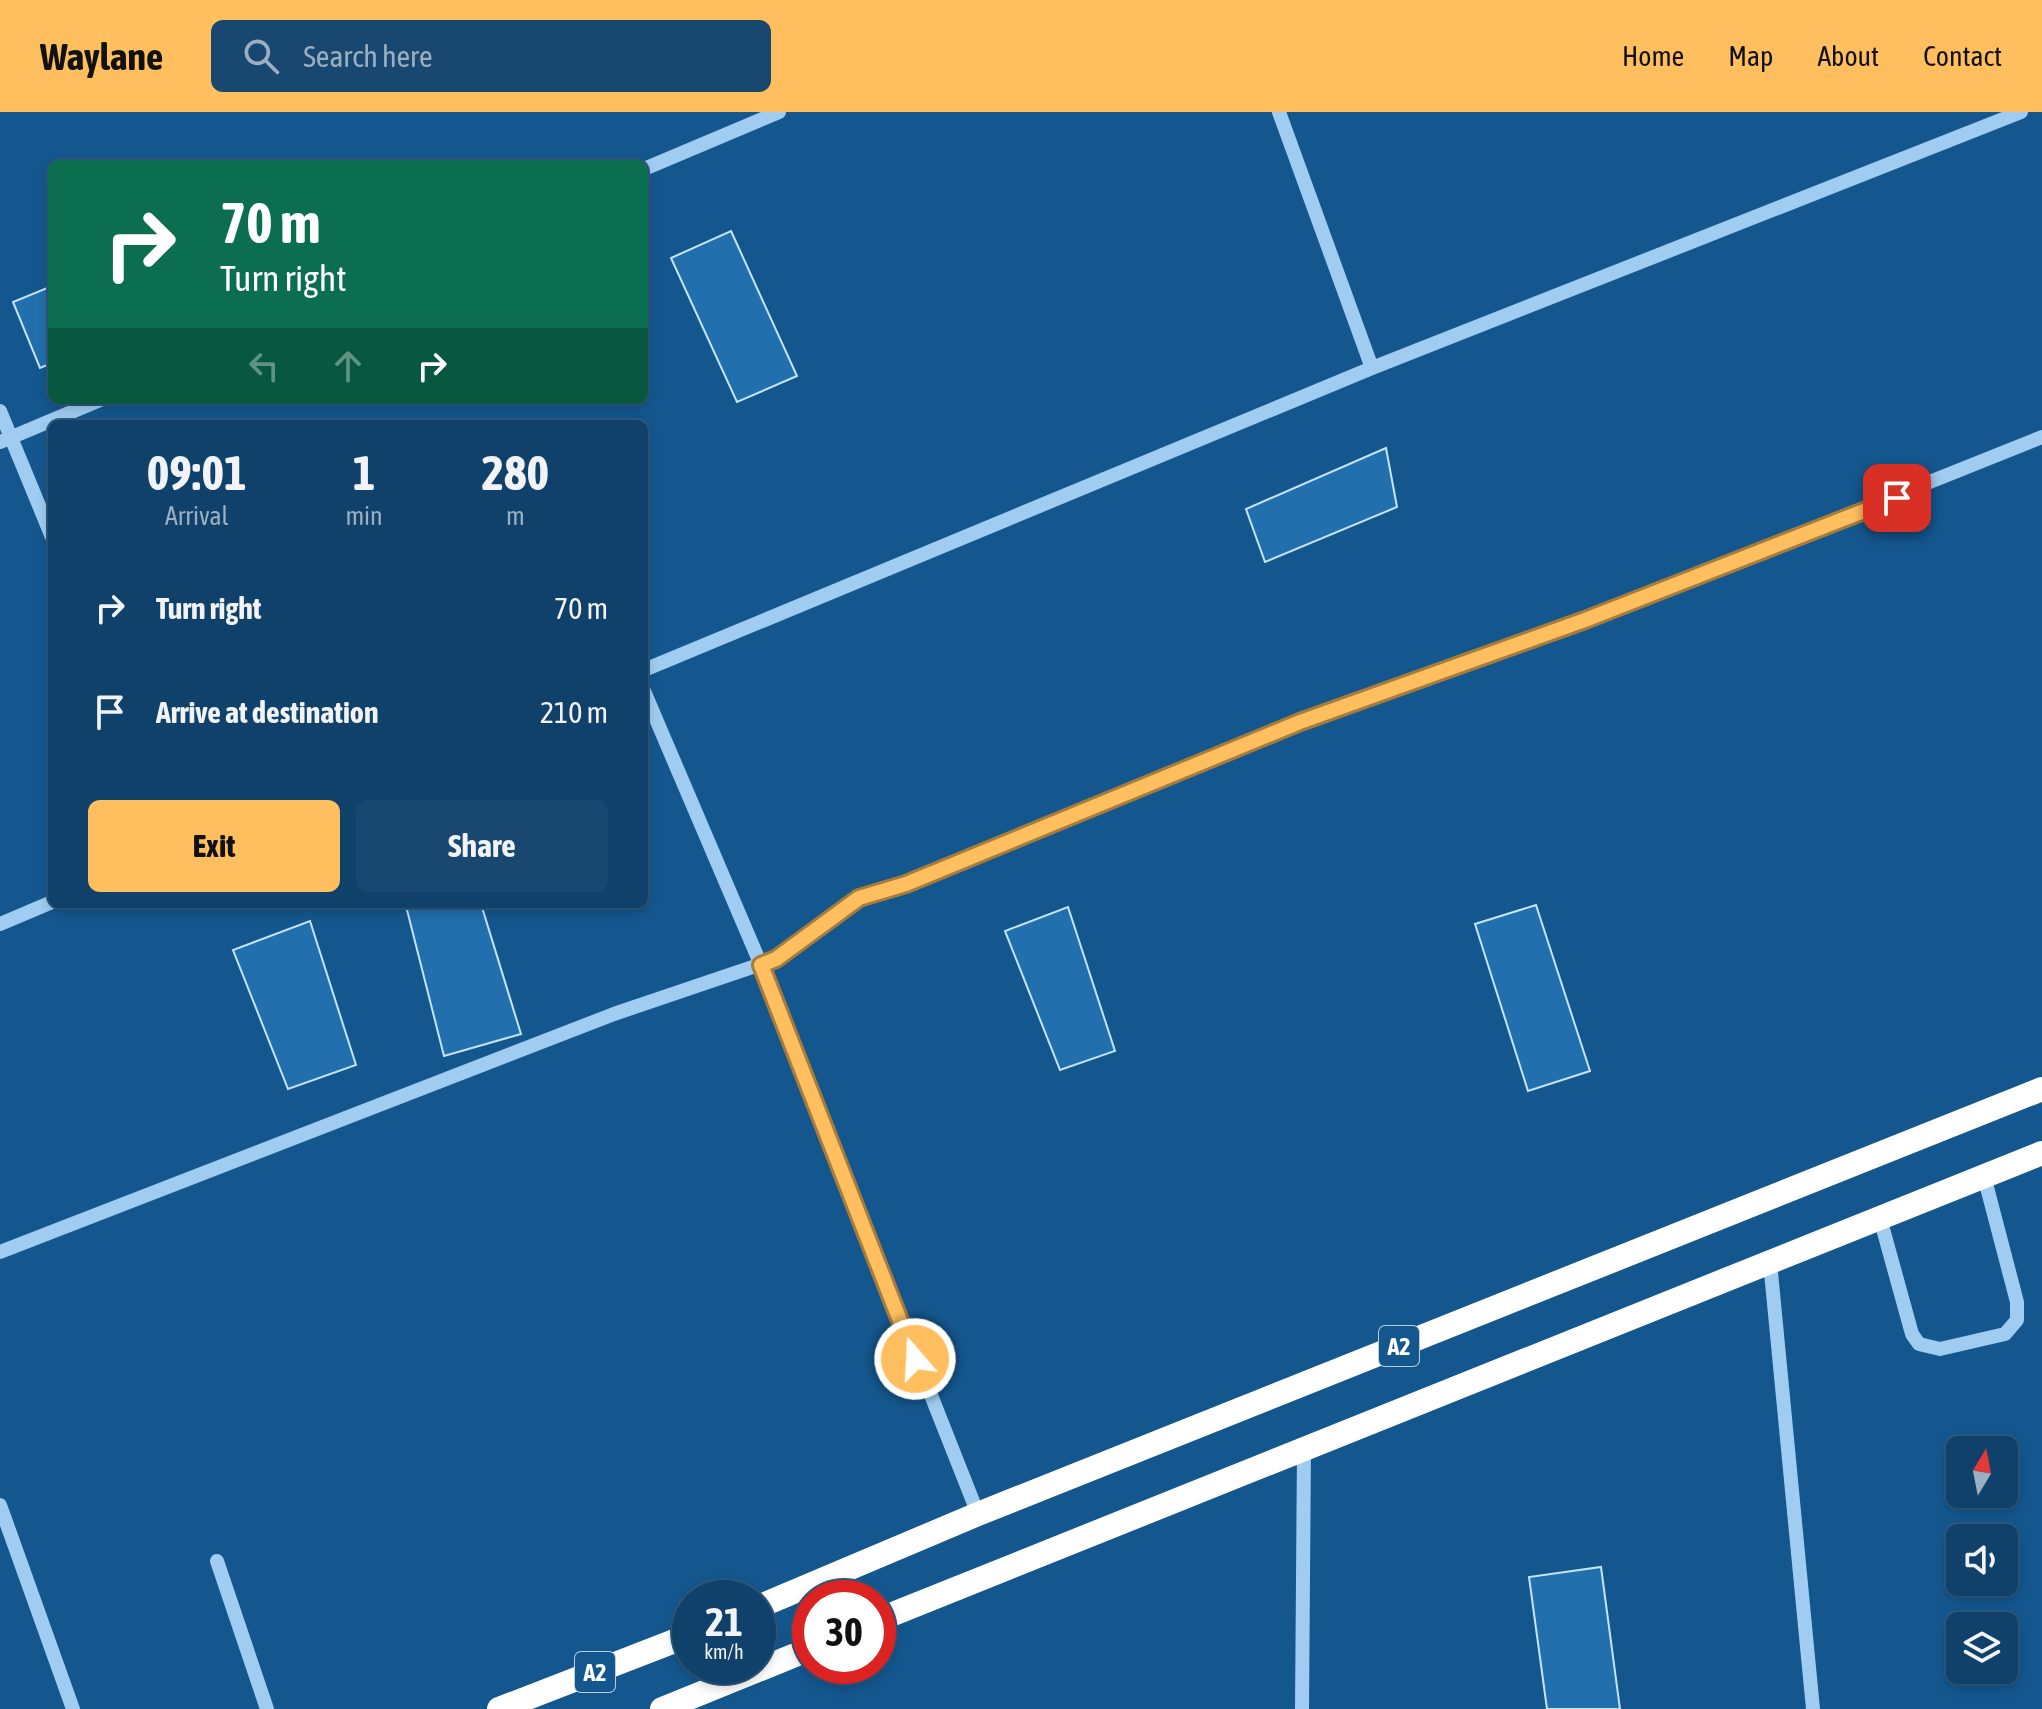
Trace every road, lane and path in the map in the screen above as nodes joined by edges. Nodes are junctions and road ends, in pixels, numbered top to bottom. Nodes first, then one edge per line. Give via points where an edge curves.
1 (779, 112) edge
2 (1279, 112) edge
3 (2021, 112) edge
4 (648, 167) edge
5 (1372, 368) junction
6 (91, 404) edge
7 (0, 411) edge
8 (53, 420) edge
9 (48, 422) edge
10 (2042, 437) edge
11 (6, 440) edge
12 (48, 529) edge
13 (648, 668) edge
14 (648, 700) edge
15 (48, 904) edge
16 (0, 924) edge
17 (761, 965) junction
18 (2042, 1089) edge
19 (2042, 1153) edge
20 (1984, 1176) junction
21 (1880, 1218) junction
22 (0, 1252) edge
23 (1770, 1262) junction
24 (1304, 1448) junction
25 (0, 1505) edge
26 (978, 1514) junction
27 (217, 1561) dead end
28 (776, 1599) edge
29 (896, 1613) edge
30 (672, 1642) edge
31 (792, 1656) edge
32 (73, 1709) edge
33 (267, 1709) edge
34 (499, 1709) edge
35 (662, 1709) edge
36 (1302, 1709) edge
37 (1813, 1709) edge

1 - 4 street
2 - 5 street
3 - 5 street
5 - 13 street
6 - 8 street
7 - 11 street
9 - 11 street
10 - 17 street via 1585,620 1300,722 906,884 859,898
11 - 12 street
14 - 17 street
15 - 16 street
17 - 22 street via 614,1014
17 - 26 street
18 - 26 highway, A2
19 - 20 highway, A2
20 - 21 highway, A2
20 - 21 street via 2017,1302 2017,1320 2005,1334 1940,1349 1919,1344
21 - 23 highway, A2
23 - 24 highway, A2
23 - 37 street
24 - 29 highway, A2
24 - 36 street
25 - 32 street
26 - 28 highway, A2
27 - 33 street
30 - 34 highway, A2
31 - 35 highway

